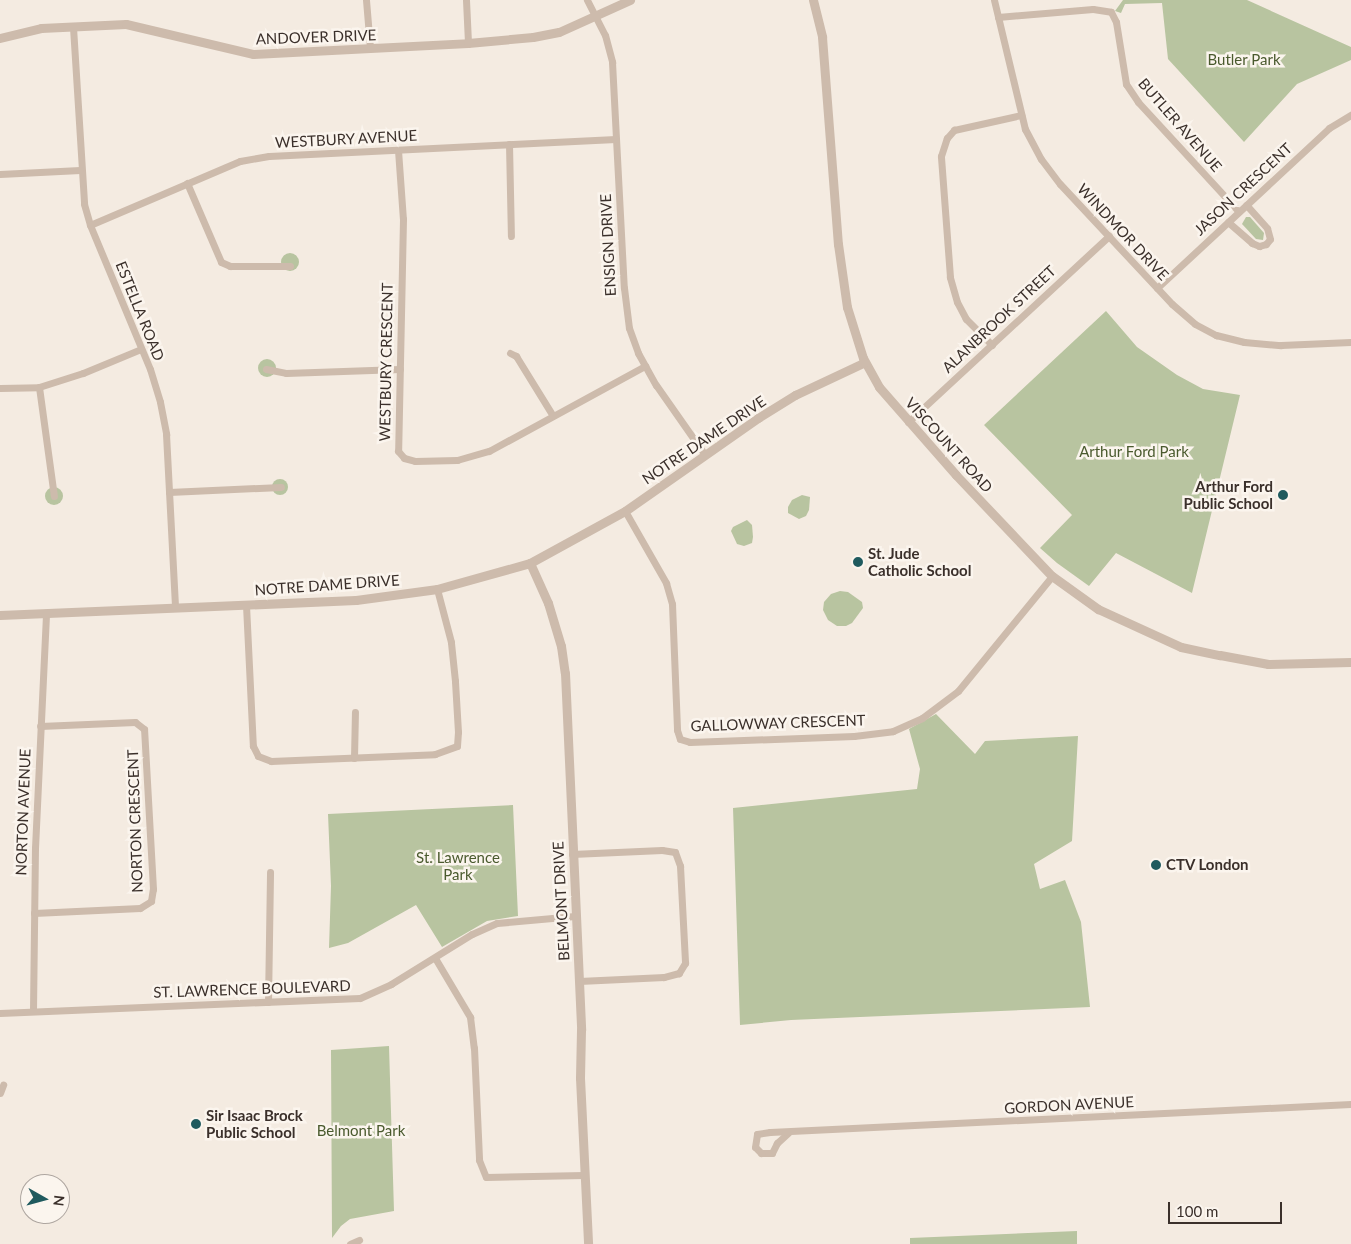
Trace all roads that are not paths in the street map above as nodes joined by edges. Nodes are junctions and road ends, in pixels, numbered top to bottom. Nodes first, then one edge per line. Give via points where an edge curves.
1 (366, 0) edge
2 (466, 0) edge
3 (587, 0) edge
4 (630, 0) edge
5 (813, 0) edge
6 (994, 0) edge
7 (594, 15) junction
8 (998, 16) junction
9 (73, 27) junction
10 (0, 38) edge
11 (468, 43) junction
12 (370, 48) junction
13 (1021, 115) junction
14 (1351, 115) edge
15 (616, 140) junction
16 (509, 144) junction
17 (398, 150) junction
18 (80, 170) junction
19 (0, 174) edge
20 (187, 183) junction
21 (1246, 205) junction
22 (1239, 212) junction
23 (1228, 222) junction
24 (90, 226) junction
25 (511, 236) dead end
26 (1109, 236) junction
27 (290, 266) dead end
28 (1157, 288) junction
29 (1351, 342) edge
30 (992, 345) junction
31 (141, 349) junction
32 (510, 353) dead end
33 (865, 362) junction
34 (645, 366) junction
35 (266, 369) dead end
36 (400, 369) junction
37 (39, 387) junction
38 (0, 388) edge
39 (553, 416) junction
40 (908, 422) junction
41 (705, 455) junction
42 (281, 487) dead end
43 (169, 492) junction
44 (54, 496) dead end
45 (625, 511) junction
46 (530, 563) junction
47 (1052, 576) junction
48 (437, 590) junction
49 (246, 605) junction
50 (175, 608) junction
51 (46, 613) junction
52 (0, 615) edge
53 (1351, 662) edge
54 (355, 712) dead end
55 (40, 726) junction
56 (354, 758) junction
57 (572, 854) junction
58 (270, 872) dead end
59 (34, 913) junction
60 (575, 916) junction
61 (435, 958) junction
62 (579, 981) junction
63 (268, 1002) junction
64 (33, 1012) junction
65 (0, 1013) edge
66 (2, 1085) dead end
67 (0, 1093) edge
68 (1351, 1104) edge
69 (788, 1133) junction
70 (584, 1175) junction
71 (359, 1240) dead end
72 (350, 1244) edge
73 (588, 1244) edge

1 - 12 street
2 - 11 street
3 - 7 street, ENSIGN DRIVE
4 - 7 street, ANDOVER DRIVE
5 - 33 street, VISCOUNT ROAD via 822,37 838,244 847,307
6 - 8 street, WINDMOR DRIVE
7 - 11 street, ANDOVER DRIVE via 559,32
7 - 15 street, ENSIGN DRIVE via 605,35 612,62
8 - 13 street, WINDMOR DRIVE
8 - 22 street, BUTLER AVENUE via 1093,9 1110,12 1116,22 1126,84 1138,102
9 - 10 street, ANDOVER DRIVE via 41,28
9 - 12 street, ANDOVER DRIVE via 126,24 253,54
9 - 18 street, ESTELLA ROAD
11 - 12 street, ANDOVER DRIVE
13 - 26 street, WINDMOR DRIVE via 1041,159
13 - 30 street via 954,130 947,138 941,156 950,277 966,319
14 - 21 street, JASON CRESCENT via 1329,128
15 - 16 street, WESTBURY AVENUE
15 - 34 street, ENSIGN DRIVE via 629,328
16 - 17 street, WESTBURY AVENUE
16 - 25 street
17 - 20 street, WESTBURY AVENUE via 240,161
17 - 36 street, WESTBURY CRESCENT via 403,219
18 - 19 street
18 - 24 street, ESTELLA ROAD
20 - 24 street, WESTBURY AVENUE
20 - 27 street via 221,262 230,266
21 - 22 street, JASON CRESCENT
21 - 23 street via 1267,228 1270,239 1266,244 1252,243
22 - 23 street, JASON CRESCENT
23 - 28 street, JASON CRESCENT
24 - 31 street, ESTELLA ROAD
26 - 28 street, WINDMOR DRIVE
26 - 30 street, ALANBROOK STREET
28 - 29 street, WINDMOR DRIVE via 1195,324 1225,337 1281,346
30 - 40 street, ALANBROOK STREET
31 - 37 street
31 - 43 street, ESTELLA ROAD via 162,410
32 - 39 street via 516,356
33 - 40 street, VISCOUNT ROAD via 879,386
33 - 41 street, NOTRE DAME DRIVE via 795,395
34 - 39 street, WESTBURY CRESCENT
34 - 41 street, ENSIGN DRIVE
35 - 36 street via 286,373
36 - 39 street, WESTBURY CRESCENT via 398,451 404,458 415,461 457,460 489,451
37 - 38 street
37 - 44 street
40 - 47 street, VISCOUNT ROAD
41 - 45 street, NOTRE DAME DRIVE
42 - 43 street
43 - 50 street, ESTELLA ROAD
45 - 46 street, NOTRE DAME DRIVE
45 - 47 street, GALLOWWAY CRESCENT via 666,583 672,604 677,730 680,739 690,742 854,736 893,731 922,718 958,691
46 - 48 street, NOTRE DAME DRIVE
46 - 57 street, BELMONT DRIVE via 548,604 561,646 565,673
47 - 53 street, VISCOUNT ROAD via 1098,609 1181,647 1268,664
48 - 49 street, NOTRE DAME DRIVE via 356,600
48 - 56 street via 451,642 457,746 435,754
49 - 50 street, NOTRE DAME DRIVE
49 - 56 street via 253,746 258,756 271,761
50 - 51 street, NOTRE DAME DRIVE
51 - 52 street, NOTRE DAME DRIVE
51 - 55 street, NORTON AVENUE
54 - 56 street
55 - 59 street, NORTON AVENUE
55 - 59 street, NORTON CRESCENT via 135,722 144,729 153,888 151,901 140,908
57 - 60 street, BELMONT DRIVE
57 - 62 street via 662,850 675,852 680,866 685,962 679,973 664,977
58 - 63 street
59 - 64 street, NORTON AVENUE
60 - 61 street, ST. LAWRENCE BOULEVARD via 497,923 472,934
60 - 62 street, BELMONT DRIVE
61 - 63 street, ST. LAWRENCE BOULEVARD via 360,998
61 - 70 street via 470,1017 479,1160 486,1177
62 - 70 street, BELMONT DRIVE
63 - 64 street, ST. LAWRENCE BOULEVARD
64 - 65 street, ST. LAWRENCE BOULEVARD
66 - 67 street
68 - 69 street, GORDON AVENUE
69 - 69 street, GORDON AVENUE via 757,1134 755,1147 761,1154 772,1153
70 - 73 street, BELMONT DRIVE
71 - 72 street

